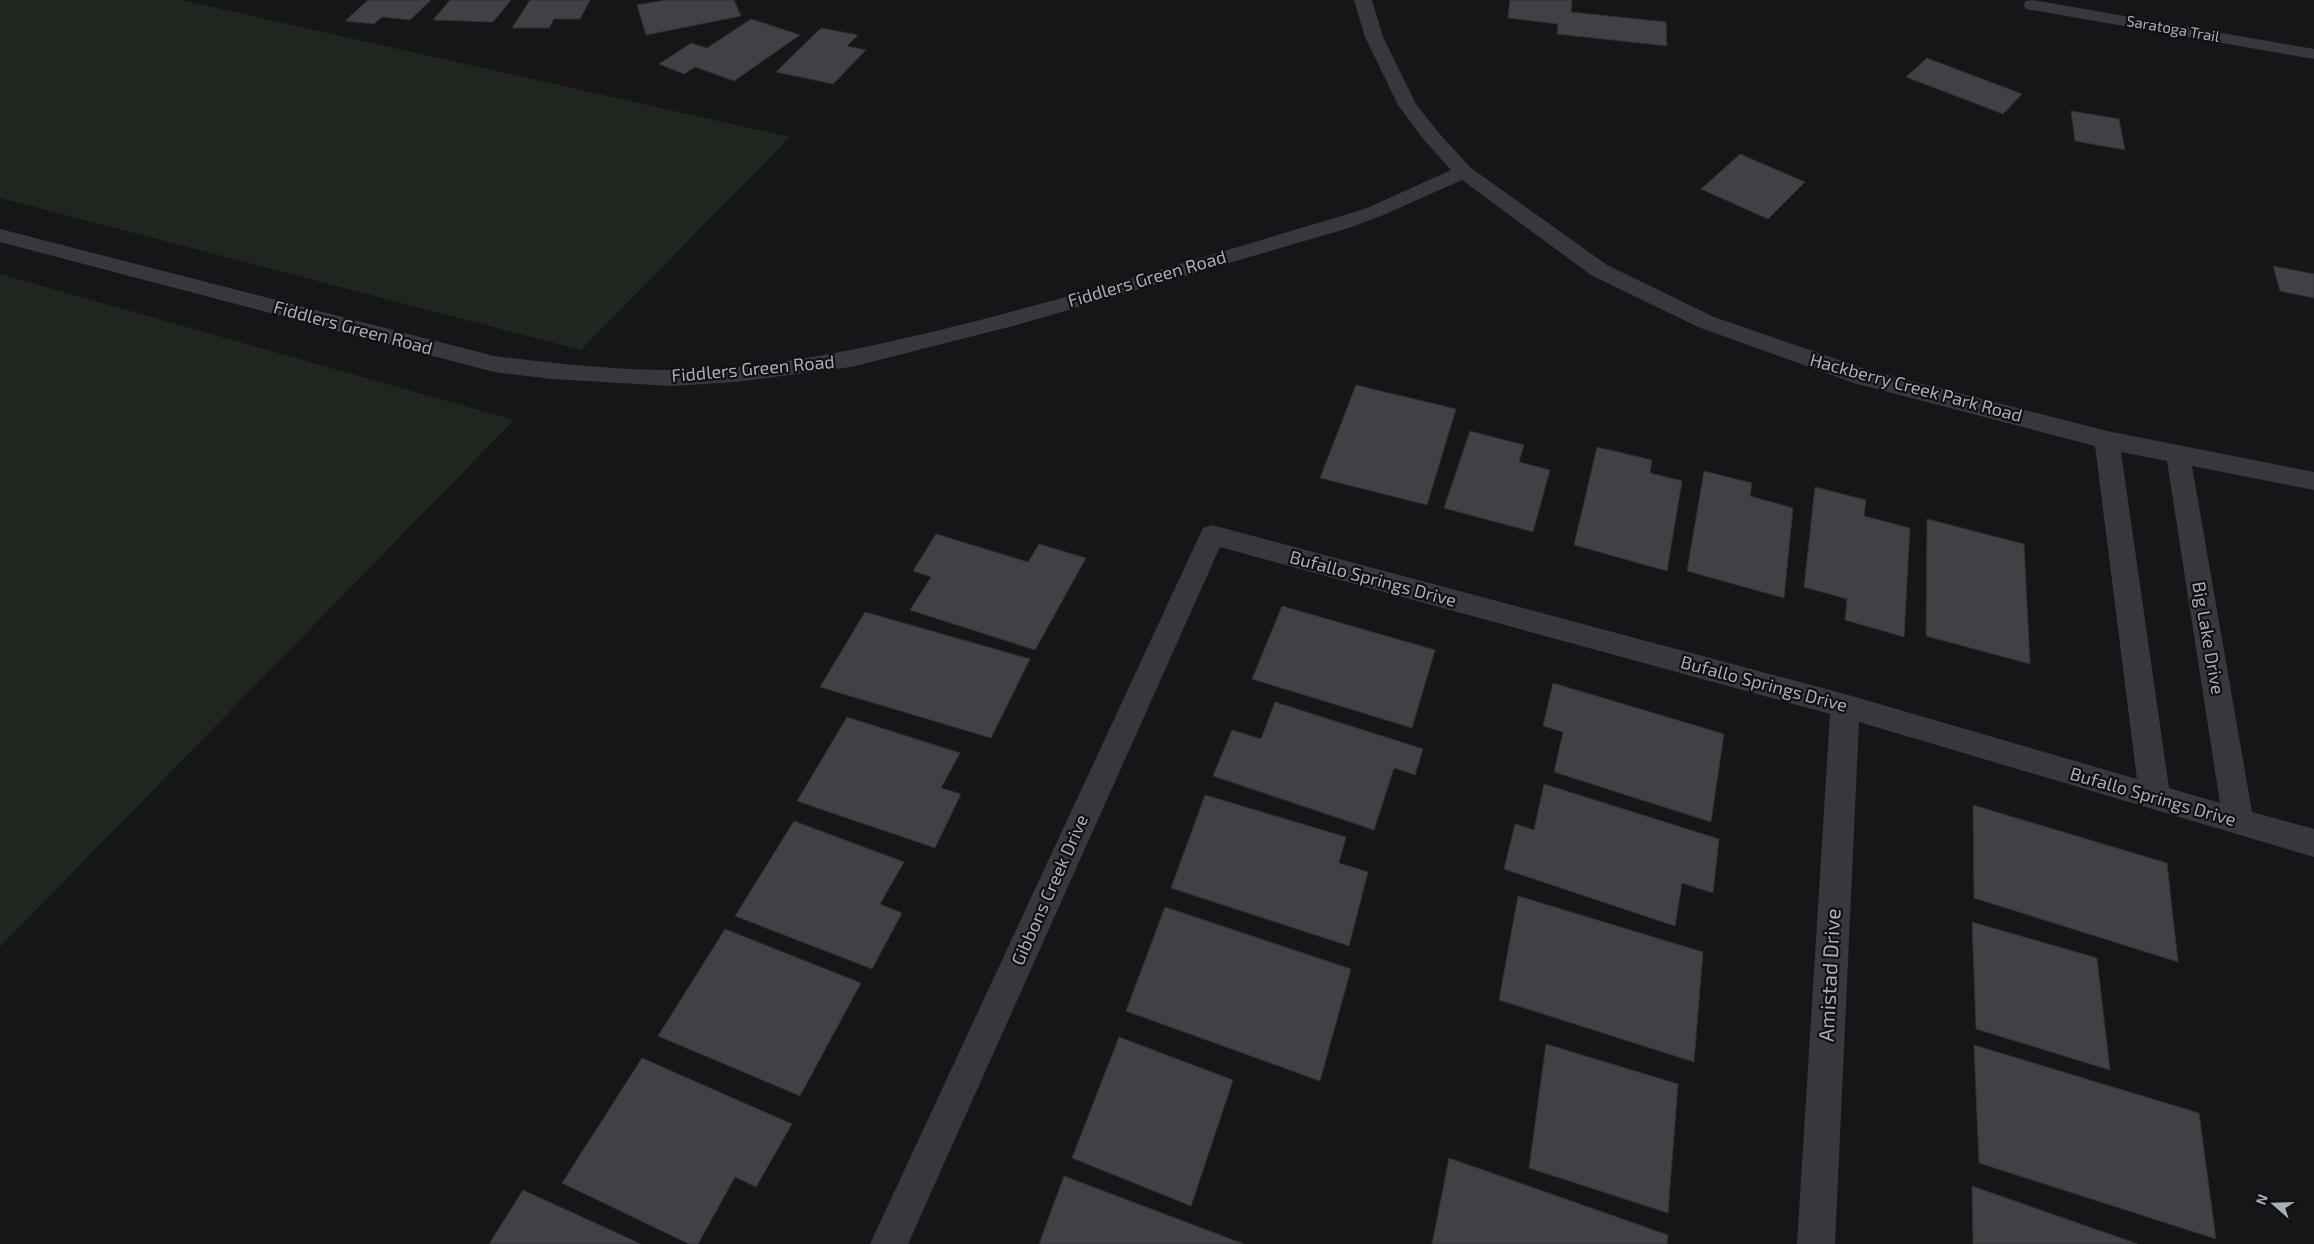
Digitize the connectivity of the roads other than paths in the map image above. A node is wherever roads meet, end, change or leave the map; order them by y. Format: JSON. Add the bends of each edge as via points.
{"nodes":[{"id":1,"x":1362,"y":0,"type":"edge"},
{"id":2,"x":2032,"y":5,"type":"dead end"},
{"id":3,"x":2314,"y":54,"type":"edge"},
{"id":4,"x":1464,"y":172,"type":"junction"},
{"id":5,"x":0,"y":235,"type":"edge"},
{"id":6,"x":2107,"y":440,"type":"junction"},
{"id":7,"x":2178,"y":454,"type":"junction"},
{"id":8,"x":2314,"y":481,"type":"edge"},
{"id":9,"x":1212,"y":535,"type":"joint"},
{"id":10,"x":1845,"y":706,"type":"junction"},
{"id":11,"x":2155,"y":798,"type":"junction"},
{"id":12,"x":2238,"y":822,"type":"junction"},
{"id":13,"x":2314,"y":843,"type":"edge"},
{"id":14,"x":889,"y":1244,"type":"edge"},
{"id":15,"x":1816,"y":1244,"type":"edge"}],
"edges":[{"from":1,"to":4,"type":"street","name":"Hackberry Creek Park Road","via":[[1374,37],[1407,105]]},
{"from":2,"to":3,"type":"street","name":"Saratoga Trail"},
{"from":4,"to":5,"type":"street","name":"Fiddlers Green Road","via":[[1342,223],[1005,321],[851,359],[736,374],[671,378],[494,364]]},
{"from":4,"to":6,"type":"street","name":"Hackberry Creek Park Road","via":[[1599,270],[1706,322],[1862,377]]},
{"from":6,"to":7,"type":"street","name":"Hackberry Creek Park Road"},
{"from":6,"to":11,"type":"street"},
{"from":7,"to":8,"type":"street","name":"Hackberry Creek Park Road"},
{"from":7,"to":12,"type":"street","name":"Big Lake Drive"},
{"from":9,"to":10,"type":"street","name":"Bufallo Springs Drive"},
{"from":9,"to":14,"type":"street","name":"Gibbons Creek Drive"},
{"from":10,"to":11,"type":"street","name":"Bufallo Springs Drive"},
{"from":10,"to":15,"type":"street","name":"Amistad Drive"},
{"from":11,"to":12,"type":"street","name":"Bufallo Springs Drive"},
{"from":12,"to":13,"type":"street","name":"Bufallo Springs Drive"}]}
